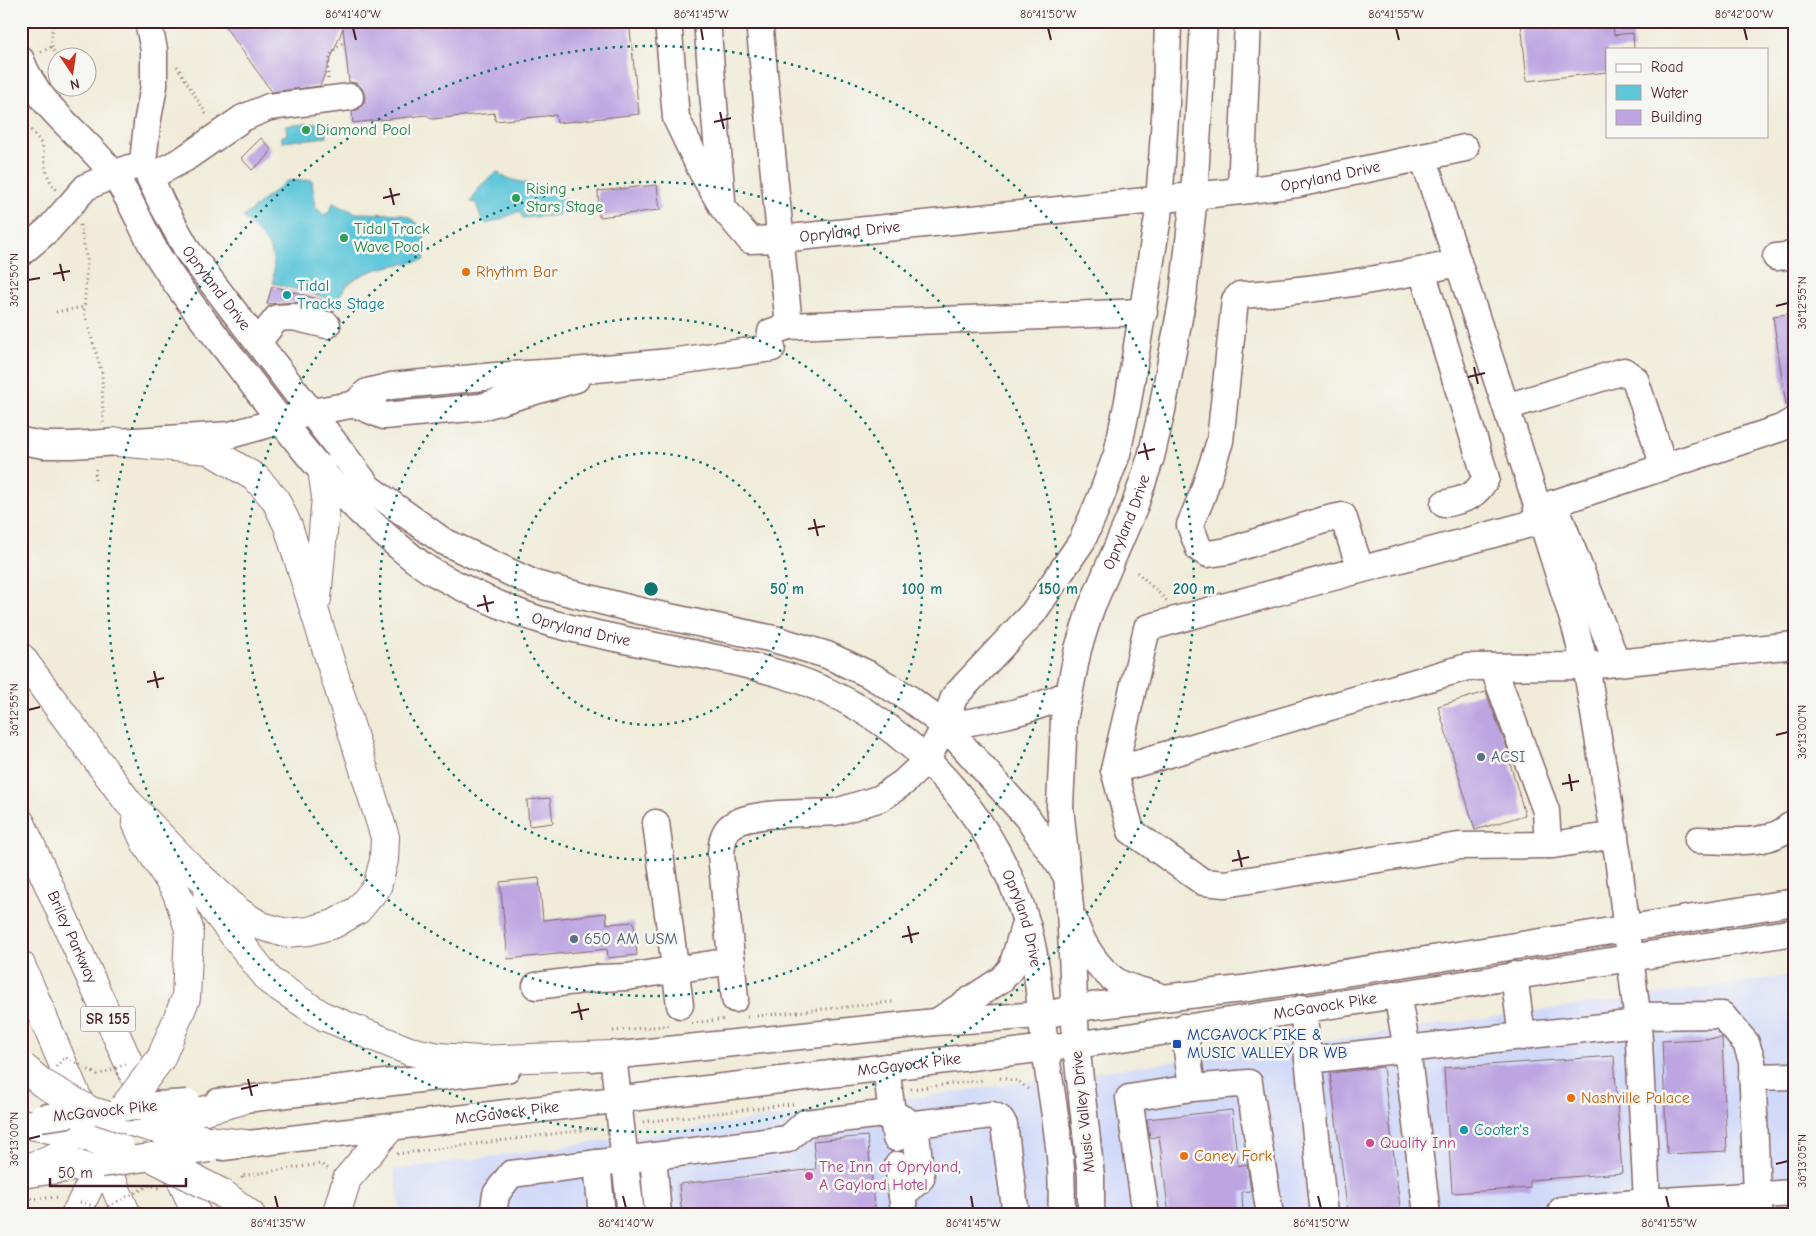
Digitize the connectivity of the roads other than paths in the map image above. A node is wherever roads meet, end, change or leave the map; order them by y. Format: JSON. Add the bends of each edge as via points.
{"nodes":[{"id":1,"x":148,"y":21,"type":"edge"},
{"id":2,"x":668,"y":21,"type":"edge"},
{"id":3,"x":708,"y":21,"type":"edge"},
{"id":4,"x":760,"y":21,"type":"edge"},
{"id":5,"x":1168,"y":21,"type":"edge"},
{"id":6,"x":1204,"y":21,"type":"edge"},
{"id":7,"x":1248,"y":21,"type":"edge"},
{"id":8,"x":31,"y":56,"type":"edge"},
{"id":9,"x":340,"y":98,"type":"road end"},
{"id":10,"x":1465,"y":148,"type":"dead end"},
{"id":11,"x":1423,"y":157,"type":"junction"},
{"id":12,"x":145,"y":164,"type":"junction"},
{"id":13,"x":113,"y":173,"type":"junction"},
{"id":14,"x":1242,"y":192,"type":"junction"},
{"id":15,"x":1194,"y":196,"type":"junction"},
{"id":16,"x":1160,"y":200,"type":"junction"},
{"id":17,"x":723,"y":208,"type":"junction"},
{"id":18,"x":780,"y":239,"type":"junction"},
{"id":19,"x":21,"y":253,"type":"edge"},
{"id":20,"x":1458,"y":263,"type":"junction"},
{"id":21,"x":1422,"y":271,"type":"junction"},
{"id":22,"x":1142,"y":321,"type":"junction"},
{"id":23,"x":327,"y":325,"type":"dead end"},
{"id":24,"x":1176,"y":336,"type":"junction"},
{"id":25,"x":777,"y":338,"type":"junction"},
{"id":26,"x":258,"y":342,"type":"junction"},
{"id":27,"x":575,"y":375,"type":"junction"},
{"id":28,"x":360,"y":406,"type":"junction"},
{"id":29,"x":1506,"y":407,"type":"junction"},
{"id":30,"x":312,"y":412,"type":"junction"},
{"id":31,"x":1795,"y":420,"type":"edge"},
{"id":32,"x":281,"y":421,"type":"junction"},
{"id":33,"x":21,"y":441,"type":"edge"},
{"id":34,"x":108,"y":443,"type":"junction"},
{"id":35,"x":1664,"y":467,"type":"junction"},
{"id":36,"x":322,"y":469,"type":"junction"},
{"id":37,"x":1444,"y":504,"type":"dead end"},
{"id":38,"x":1544,"y":511,"type":"junction"},
{"id":39,"x":1360,"y":568,"type":"junction"},
{"id":40,"x":316,"y":616,"type":"junction"},
{"id":41,"x":1795,"y":645,"type":"edge"},
{"id":42,"x":21,"y":656,"type":"edge"},
{"id":43,"x":1617,"y":663,"type":"junction"},
{"id":44,"x":1586,"y":666,"type":"junction"},
{"id":45,"x":1493,"y":667,"type":"junction"},
{"id":46,"x":1068,"y":694,"type":"junction"},
{"id":47,"x":945,"y":726,"type":"junction"},
{"id":48,"x":926,"y":760,"type":"junction"},
{"id":49,"x":1114,"y":770,"type":"junction"},
{"id":50,"x":128,"y":802,"type":"junction"},
{"id":51,"x":21,"y":823,"type":"edge"},
{"id":52,"x":656,"y":823,"type":"dead end"},
{"id":53,"x":1790,"y":826,"type":"dead end"},
{"id":54,"x":1615,"y":835,"type":"junction"},
{"id":55,"x":1698,"y":840,"type":"dead end"},
{"id":56,"x":1548,"y":845,"type":"junction"},
{"id":57,"x":194,"y":871,"type":"junction"},
{"id":58,"x":1066,"y":875,"type":"junction"},
{"id":59,"x":1795,"y":902,"type":"edge"},
{"id":60,"x":1070,"y":907,"type":"junction"},
{"id":61,"x":1026,"y":921,"type":"junction"},
{"id":62,"x":1626,"y":928,"type":"junction"},
{"id":63,"x":1795,"y":932,"type":"edge"},
{"id":64,"x":1630,"y":957,"type":"junction"},
{"id":65,"x":732,"y":961,"type":"junction"},
{"id":66,"x":21,"y":965,"type":"edge"},
{"id":67,"x":676,"y":969,"type":"junction"},
{"id":68,"x":1514,"y":975,"type":"junction"},
{"id":69,"x":536,"y":986,"type":"dead end"},
{"id":70,"x":1397,"y":994,"type":"junction"},
{"id":71,"x":1164,"y":998,"type":"junction"},
{"id":72,"x":735,"y":999,"type":"dead end"},
{"id":73,"x":680,"y":1004,"type":"dead end"},
{"id":74,"x":1303,"y":1008,"type":"junction"},
{"id":75,"x":1073,"y":1010,"type":"junction"},
{"id":76,"x":1042,"y":1015,"type":"junction"},
{"id":77,"x":1638,"y":1020,"type":"junction"},
{"id":78,"x":935,"y":1022,"type":"junction"},
{"id":79,"x":1184,"y":1027,"type":"junction"},
{"id":80,"x":1522,"y":1037,"type":"junction"},
{"id":81,"x":1076,"y":1044,"type":"junction"},
{"id":82,"x":1046,"y":1048,"type":"junction"},
{"id":83,"x":1406,"y":1048,"type":"junction"},
{"id":84,"x":613,"y":1055,"type":"junction"},
{"id":85,"x":1308,"y":1060,"type":"junction"},
{"id":86,"x":886,"y":1067,"type":"junction"},
{"id":87,"x":29,"y":1071,"type":"edge"},
{"id":88,"x":1795,"y":1076,"type":"edge"},
{"id":89,"x":1752,"y":1077,"type":"junction"},
{"id":90,"x":1192,"y":1088,"type":"junction"},
{"id":91,"x":240,"y":1100,"type":"joint"},
{"id":92,"x":619,"y":1100,"type":"junction"},
{"id":93,"x":191,"y":1108,"type":"junction"},
{"id":94,"x":103,"y":1118,"type":"junction"},
{"id":95,"x":32,"y":1122,"type":"edge"},
{"id":96,"x":901,"y":1125,"type":"junction"},
{"id":97,"x":153,"y":1128,"type":"junction"},
{"id":98,"x":390,"y":1128,"type":"junction"},
{"id":99,"x":208,"y":1144,"type":"junction"},
{"id":100,"x":245,"y":1144,"type":"joint"},
{"id":101,"x":111,"y":1156,"type":"junction"},
{"id":102,"x":652,"y":1156,"type":"junction"},
{"id":103,"x":151,"y":1157,"type":"junction"},
{"id":104,"x":625,"y":1159,"type":"junction"},
{"id":105,"x":60,"y":1162,"type":"junction"},
{"id":106,"x":597,"y":1163,"type":"junction"},
{"id":107,"x":898,"y":1165,"type":"dead end"},
{"id":108,"x":21,"y":1171,"type":"edge"},
{"id":109,"x":21,"y":1175,"type":"edge"},
{"id":110,"x":1795,"y":1193,"type":"edge"},
{"id":111,"x":72,"y":1203,"type":"edge"},
{"id":112,"x":1759,"y":1205,"type":"edge"},
{"id":113,"x":903,"y":1206,"type":"edge"},
{"id":114,"x":1657,"y":1206,"type":"edge"},
{"id":115,"x":1714,"y":1207,"type":"edge"},
{"id":116,"x":1611,"y":1210,"type":"edge"},
{"id":117,"x":127,"y":1215,"type":"edge"},
{"id":118,"x":197,"y":1215,"type":"edge"},
{"id":119,"x":251,"y":1215,"type":"edge"},
{"id":120,"x":336,"y":1215,"type":"edge"},
{"id":121,"x":493,"y":1215,"type":"edge"},
{"id":122,"x":602,"y":1215,"type":"edge"},
{"id":123,"x":631,"y":1215,"type":"edge"},
{"id":124,"x":658,"y":1215,"type":"edge"},
{"id":125,"x":1016,"y":1215,"type":"edge"},
{"id":126,"x":1061,"y":1215,"type":"edge"},
{"id":127,"x":1092,"y":1215,"type":"edge"},
{"id":128,"x":1146,"y":1215,"type":"edge"},
{"id":129,"x":1270,"y":1215,"type":"edge"},
{"id":130,"x":1324,"y":1215,"type":"edge"},
{"id":131,"x":1427,"y":1215,"type":"edge"},
{"id":132,"x":1563,"y":1215,"type":"edge"}],
"edges":[{"from":1,"to":12,"type":"street","via":[[154,50],[154,86]]},
{"from":2,"to":17,"type":"street","via":[[676,118]]},
{"from":3,"to":17,"type":"street"},
{"from":4,"to":18,"type":"street"},
{"from":5,"to":16,"type":"street","name":"Opryland Drive"},
{"from":6,"to":15,"type":"street","name":"Opryland Drive"},
{"from":7,"to":14,"type":"street"},
{"from":8,"to":13,"type":"street","name":"Opryland Drive","via":[[26,74],[48,107]]},
{"from":9,"to":12,"type":"street","via":[[269,107],[243,118],[184,159]]},
{"from":10,"to":11,"type":"street","name":"Opryland Drive"},
{"from":11,"to":14,"type":"street","name":"Opryland Drive","via":[[1297,184]]},
{"from":11,"to":20,"type":"street"},
{"from":12,"to":13,"type":"street"},
{"from":12,"to":26,"type":"street","name":"Opryland Drive","via":[[162,206],[188,251]]},
{"from":13,"to":19,"type":"street","via":[[86,187]]},
{"from":13,"to":32,"type":"street","name":"Opryland Drive","via":[[160,261]]},
{"from":14,"to":15,"type":"street","name":"Opryland Drive"},
{"from":15,"to":16,"type":"street","name":"Opryland Drive"},
{"from":15,"to":24,"type":"street","name":"Opryland Drive"},
{"from":16,"to":18,"type":"street","name":"Opryland Drive"},
{"from":16,"to":22,"type":"street","name":"Opryland Drive"},
{"from":17,"to":18,"type":"street","name":"Opryland Drive","via":[[750,240]]},
{"from":18,"to":25,"type":"street"},
{"from":20,"to":21,"type":"street"},
{"from":20,"to":29,"type":"street"},
{"from":21,"to":37,"type":"street","via":[[1486,478],[1480,490],[1468,498]]},
{"from":21,"to":39,"type":"street","via":[[1333,288],[1240,295],[1235,300],[1220,441],[1190,525],[1199,549],[1208,554],[1228,550],[1343,516]]},
{"from":22,"to":24,"type":"street"},
{"from":22,"to":25,"type":"street"},
{"from":22,"to":47,"type":"street","name":"Opryland Drive","via":[[1117,454],[1082,541],[1033,613],[954,698]]},
{"from":23,"to":26,"type":"street","via":[[293,317],[277,318]]},
{"from":24,"to":46,"type":"street","name":"Opryland Drive","via":[[1151,457],[1134,508],[1091,608]]},
{"from":25,"to":27,"type":"street","via":[[670,362]]},
{"from":26,"to":30,"type":"street","name":"Opryland Drive"},
{"from":27,"to":28,"type":"street"},
{"from":27,"to":28,"type":"street","via":[[495,376],[391,386],[367,392]]},
{"from":28,"to":30,"type":"street"},
{"from":29,"to":35,"type":"street","via":[[1624,371],[1636,379]]},
{"from":29,"to":38,"type":"street"},
{"from":30,"to":32,"type":"street"},
{"from":30,"to":47,"type":"street","name":"Opryland Drive","via":[[369,488],[443,541],[535,584],[636,610],[774,639],[827,655],[910,698]]},
{"from":31,"to":35,"type":"street","via":[[1782,428]]},
{"from":32,"to":34,"type":"street","via":[[230,435]]},
{"from":32,"to":36,"type":"street","name":"Opryland Drive"},
{"from":33,"to":34,"type":"street","via":[[44,445]]},
{"from":34,"to":40,"type":"highway","via":[[209,450],[256,478],[274,499],[288,526]]},
{"from":35,"to":38,"type":"street"},
{"from":36,"to":40,"type":"highway","via":[[326,497]]},
{"from":36,"to":48,"type":"street","name":"Opryland Drive","via":[[370,524],[426,568],[482,596],[543,620],[789,677],[866,714]]},
{"from":38,"to":39,"type":"street","via":[[1406,558]]},
{"from":38,"to":43,"type":"street"},
{"from":38,"to":44,"type":"street"},
{"from":39,"to":49,"type":"street","via":[[1148,628]]},
{"from":40,"to":57,"type":"highway","via":[[385,837],[384,860],[377,887],[358,910],[334,924],[286,933],[262,926],[239,912]]},
{"from":41,"to":43,"type":"street"},
{"from":42,"to":50,"type":"highway"},
{"from":43,"to":44,"type":"street"},
{"from":44,"to":45,"type":"street"},
{"from":44,"to":54,"type":"street"},
{"from":45,"to":49,"type":"street","via":[[1466,667]]},
{"from":45,"to":56,"type":"street","via":[[1546,811]]},
{"from":46,"to":47,"type":"street","via":[[1046,704]]},
{"from":46,"to":58,"type":"street","name":"Opryland Drive","via":[[1060,806]]},
{"from":47,"to":48,"type":"street","name":"Opryland Drive"},
{"from":47,"to":58,"type":"street","name":"Opryland Drive","via":[[1027,817]]},
{"from":48,"to":61,"type":"street","name":"Opryland Drive","via":[[959,793],[997,850]]},
{"from":48,"to":65,"type":"street","name":"Opryland Drive","via":[[892,791],[870,803],[836,812],[749,818],[734,824],[724,836],[721,854]]},
{"from":49,"to":56,"type":"street","via":[[1131,831],[1203,882],[1225,884],[1459,846]]},
{"from":50,"to":57,"type":"highway"},
{"from":50,"to":94,"type":"highway","bridge":true,"via":[[144,842],[177,893],[189,929],[186,998],[158,1062]]},
{"from":51,"to":118,"type":"highway","name":"Briley Parkway","number":"SR 155"},
{"from":52,"to":67,"type":"street"},
{"from":53,"to":55,"type":"street","via":[[1782,833],[1749,841]]},
{"from":54,"to":56,"type":"street"},
{"from":54,"to":62,"type":"street"},
{"from":57,"to":84,"type":"highway","via":[[214,910],[270,981],[332,1020],[409,1051],[439,1057],[478,1060]]},
{"from":58,"to":60,"type":"street","name":"Opryland Drive"},
{"from":59,"to":62,"type":"street","name":"McGavock Pike"},
{"from":60,"to":71,"type":"street","via":[[1078,932],[1104,971],[1116,981]]},
{"from":60,"to":75,"type":"street","name":"Opryland Drive"},
{"from":61,"to":76,"type":"street","name":"Opryland Drive"},
{"from":61,"to":78,"type":"street","via":[[1012,967],[1002,979]]},
{"from":62,"to":64,"type":"street"},
{"from":62,"to":71,"type":"street","name":"McGavock Pike","via":[[1242,989]]},
{"from":63,"to":64,"type":"street","name":"McGavock Pike"},
{"from":64,"to":68,"type":"street","name":"McGavock Pike"},
{"from":64,"to":77,"type":"street"},
{"from":65,"to":67,"type":"street"},
{"from":65,"to":72,"type":"street","name":"Opryland Drive"},
{"from":66,"to":117,"type":"highway"},
{"from":67,"to":69,"type":"street"},
{"from":67,"to":73,"type":"street"},
{"from":68,"to":70,"type":"street","name":"McGavock Pike"},
{"from":68,"to":80,"type":"street"},
{"from":70,"to":74,"type":"street","name":"McGavock Pike"},
{"from":70,"to":83,"type":"street"},
{"from":71,"to":75,"type":"street","name":"McGavock Pike"},
{"from":74,"to":79,"type":"street","name":"McGavock Pike"},
{"from":74,"to":85,"type":"street"},
{"from":75,"to":76,"type":"street","name":"McGavock Pike"},
{"from":75,"to":81,"type":"street","name":"Music Valley Drive"},
{"from":76,"to":78,"type":"street","name":"McGavock Pike"},
{"from":76,"to":82,"type":"street","name":"Music Valley Drive"},
{"from":77,"to":80,"type":"street"},
{"from":77,"to":89,"type":"street","via":[[1722,1015],[1746,1043],[1752,1061]]},
{"from":77,"to":114,"type":"street"},
{"from":78,"to":84,"type":"street","name":"McGavock Pike"},
{"from":79,"to":81,"type":"street","name":"McGavock Pike"},
{"from":79,"to":90,"type":"street"},
{"from":80,"to":83,"type":"street"},
{"from":81,"to":82,"type":"street","name":"McGavock Pike"},
{"from":81,"to":127,"type":"street","name":"Music Valley Drive","via":[[1091,1176]]},
{"from":82,"to":86,"type":"street","name":"McGavock Pike"},
{"from":82,"to":126,"type":"street","name":"Music Valley Drive","via":[[1059,1135],[1063,1191]]},
{"from":83,"to":85,"type":"street"},
{"from":83,"to":131,"type":"street"},
{"from":84,"to":91,"type":"street","name":"McGavock Pike"},
{"from":84,"to":92,"type":"street"},
{"from":85,"to":130,"type":"street"},
{"from":86,"to":92,"type":"street","name":"McGavock Pike"},
{"from":86,"to":96,"type":"street"},
{"from":87,"to":94,"type":"highway","bridge":true},
{"from":88,"to":89,"type":"street"},
{"from":89,"to":112,"type":"street"},
{"from":90,"to":128,"type":"street","via":[[1129,1098]]},
{"from":90,"to":129,"type":"street","via":[[1249,1083]]},
{"from":91,"to":93,"type":"highway"},
{"from":92,"to":98,"type":"street","name":"McGavock Pike"},
{"from":92,"to":104,"type":"street"},
{"from":93,"to":94,"type":"street","name":"McGavock Pike","bridge":true},
{"from":93,"to":97,"type":"highway","bridge":true},
{"from":94,"to":95,"type":"highway"},
{"from":94,"to":97,"type":"highway"},
{"from":94,"to":101,"type":"highway","bridge":true},
{"from":94,"to":105,"type":"highway"},
{"from":96,"to":102,"type":"street","via":[[805,1123],[788,1138]]},
{"from":96,"to":113,"type":"street","via":[[921,1178]]},
{"from":96,"to":125,"type":"street","via":[[992,1115],[999,1118],[1004,1125]]},
{"from":97,"to":99,"type":"highway","bridge":true},
{"from":97,"to":101,"type":"highway"},
{"from":98,"to":100,"type":"street","name":"McGavock Pike"},
{"from":98,"to":120,"type":"highway","via":[[347,1179]]},
{"from":99,"to":100,"type":"highway"},
{"from":99,"to":103,"type":"street","bridge":true},
{"from":101,"to":103,"type":"highway","bridge":true},
{"from":101,"to":105,"type":"street"},
{"from":101,"to":111,"type":"highway"},
{"from":102,"to":104,"type":"street"},
{"from":102,"to":124,"type":"street"},
{"from":103,"to":119,"type":"highway","bridge":true,"via":[[222,1193]]},
{"from":104,"to":106,"type":"street"},
{"from":104,"to":123,"type":"street"},
{"from":105,"to":108,"type":"highway"},
{"from":105,"to":109,"type":"street"},
{"from":106,"to":121,"type":"street","via":[[511,1174],[496,1194]]},
{"from":106,"to":122,"type":"street"},
{"from":107,"to":113,"type":"street"},
{"from":110,"to":112,"type":"street"},
{"from":112,"to":115,"type":"street"},
{"from":114,"to":115,"type":"street"},
{"from":114,"to":116,"type":"street"},
{"from":116,"to":132,"type":"street","via":[[1562,1210]]}]}
